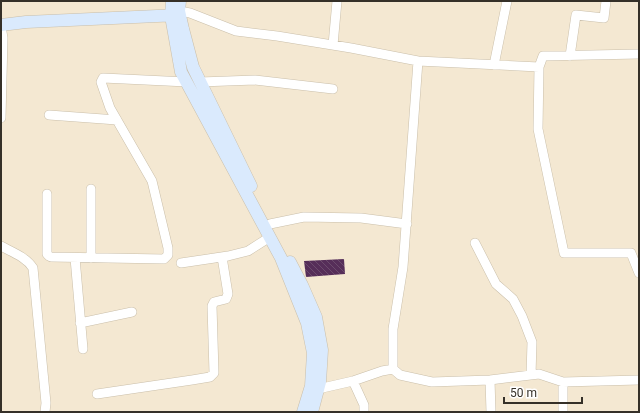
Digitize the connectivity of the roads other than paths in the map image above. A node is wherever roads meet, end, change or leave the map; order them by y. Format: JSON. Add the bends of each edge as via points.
{"nodes":[{"id":1,"x":337,"y":1,"type":"edge"},
{"id":2,"x":507,"y":1,"type":"edge"},
{"id":3,"x":606,"y":1,"type":"edge"},
{"id":4,"x":176,"y":9,"type":"edge"},
{"id":5,"x":1,"y":30,"type":"edge"},
{"id":6,"x":333,"y":45,"type":"junction"},
{"id":7,"x":639,"y":54,"type":"edge"},
{"id":8,"x":570,"y":56,"type":"junction"},
{"id":9,"x":418,"y":62,"type":"junction"},
{"id":10,"x":494,"y":65,"type":"junction"},
{"id":11,"x":539,"y":67,"type":"junction"},
{"id":12,"x":187,"y":82,"type":"junction"},
{"id":13,"x":200,"y":82,"type":"junction"},
{"id":14,"x":333,"y":89,"type":"dead end"},
{"id":15,"x":49,"y":115,"type":"dead end"},
{"id":16,"x":1,"y":118,"type":"edge"},
{"id":17,"x":117,"y":120,"type":"junction"},
{"id":18,"x":91,"y":189,"type":"dead end"},
{"id":19,"x":47,"y":194,"type":"dead end"},
{"id":20,"x":270,"y":224,"type":"junction"},
{"id":21,"x":407,"y":224,"type":"junction"},
{"id":22,"x":270,"y":238,"type":"junction"},
{"id":23,"x":475,"y":243,"type":"dead end"},
{"id":24,"x":1,"y":246,"type":"edge"},
{"id":25,"x":222,"y":257,"type":"junction"},
{"id":26,"x":74,"y":258,"type":"junction"},
{"id":27,"x":92,"y":258,"type":"junction"},
{"id":28,"x":637,"y":260,"type":"edge"},
{"id":29,"x":181,"y":263,"type":"dead end"},
{"id":30,"x":639,"y":272,"type":"edge"},
{"id":31,"x":132,"y":312,"type":"dead end"},
{"id":32,"x":80,"y":323,"type":"junction"},
{"id":33,"x":83,"y":349,"type":"dead end"},
{"id":34,"x":393,"y":369,"type":"junction"},
{"id":35,"x":532,"y":375,"type":"junction"},
{"id":36,"x":490,"y":380,"type":"junction"},
{"id":37,"x":639,"y":380,"type":"edge"},
{"id":38,"x":353,"y":381,"type":"junction"},
{"id":39,"x":563,"y":382,"type":"junction"},
{"id":40,"x":318,"y":390,"type":"junction"},
{"id":41,"x":97,"y":394,"type":"dead end"},
{"id":42,"x":45,"y":412,"type":"edge"},
{"id":43,"x":303,"y":412,"type":"edge"},
{"id":44,"x":312,"y":412,"type":"edge"},
{"id":45,"x":364,"y":412,"type":"edge"},
{"id":46,"x":491,"y":412,"type":"edge"},
{"id":47,"x":563,"y":412,"type":"edge"}],
"edges":[{"from":1,"to":6,"type":"street"},
{"from":2,"to":10,"type":"street"},
{"from":3,"to":8,"type":"street","via":[[604,18],[576,15]]},
{"from":4,"to":5,"type":"street","via":[[26,22]]},
{"from":4,"to":6,"type":"street","via":[[236,31]]},
{"from":4,"to":12,"type":"street","via":[[181,72]]},
{"from":4,"to":13,"type":"street"},
{"from":5,"to":16,"type":"street"},
{"from":6,"to":9,"type":"street"},
{"from":7,"to":8,"type":"street"},
{"from":8,"to":11,"type":"street","via":[[543,56]]},
{"from":9,"to":10,"type":"street"},
{"from":9,"to":21,"type":"street"},
{"from":10,"to":11,"type":"street"},
{"from":11,"to":28,"type":"street","via":[[538,129],[564,252],[631,252]]},
{"from":12,"to":17,"type":"street","via":[[103,78],[101,82]]},
{"from":12,"to":22,"type":"street"},
{"from":13,"to":14,"type":"street","via":[[255,80]]},
{"from":13,"to":20,"type":"street"},
{"from":15,"to":17,"type":"street"},
{"from":17,"to":27,"type":"street","via":[[152,181],[168,255],[164,259]]},
{"from":18,"to":27,"type":"street"},
{"from":19,"to":26,"type":"street","via":[[47,254],[51,257]]},
{"from":20,"to":21,"type":"street","via":[[304,217],[361,218]]},
{"from":20,"to":40,"type":"street","via":[[316,317],[322,350]]},
{"from":21,"to":34,"type":"street","via":[[393,329]]},
{"from":22,"to":25,"type":"street","via":[[248,251]]},
{"from":22,"to":43,"type":"street","via":[[281,258],[307,323],[313,352],[311,386]]},
{"from":23,"to":35,"type":"street","via":[[496,284],[513,299],[522,316],[532,342]]},
{"from":24,"to":42,"type":"street","via":[[29,262],[33,268]]},
{"from":25,"to":29,"type":"street"},
{"from":25,"to":41,"type":"street","via":[[228,294],[226,299],[214,302],[212,306],[214,373],[210,377]]},
{"from":26,"to":27,"type":"street"},
{"from":26,"to":32,"type":"street"},
{"from":28,"to":30,"type":"street"},
{"from":31,"to":32,"type":"street"},
{"from":32,"to":33,"type":"street"},
{"from":34,"to":36,"type":"street","via":[[400,375],[432,382]]},
{"from":34,"to":38,"type":"street","via":[[382,370]]},
{"from":35,"to":36,"type":"street"},
{"from":35,"to":39,"type":"street","via":[[539,374]]},
{"from":36,"to":46,"type":"street"},
{"from":37,"to":39,"type":"street"},
{"from":38,"to":40,"type":"street"},
{"from":38,"to":45,"type":"street","via":[[364,406]]},
{"from":39,"to":47,"type":"street"},
{"from":40,"to":44,"type":"street"}]}
